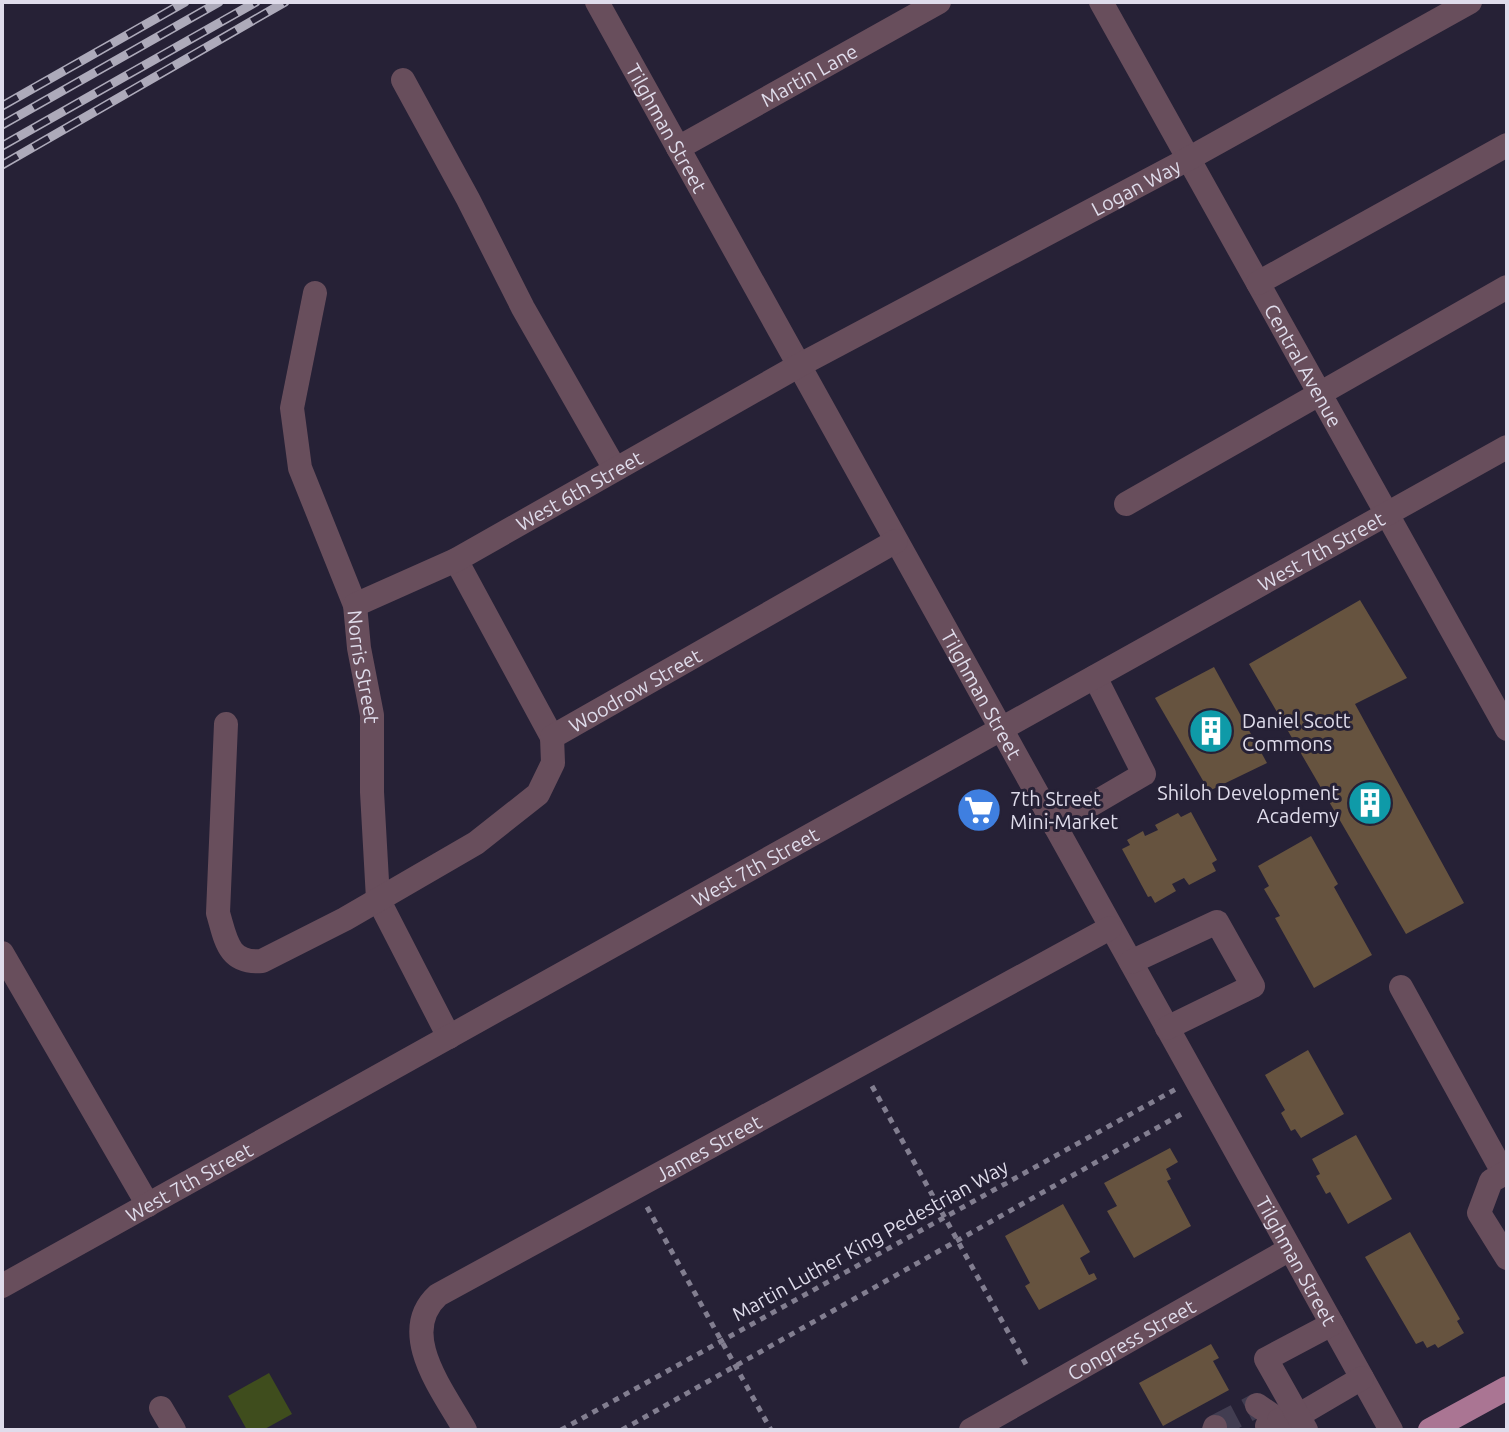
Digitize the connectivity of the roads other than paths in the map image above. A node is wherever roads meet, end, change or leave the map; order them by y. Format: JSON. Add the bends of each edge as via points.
{"nodes":[{"id":1,"x":597,"y":2,"type":"edge"},
{"id":2,"x":939,"y":2,"type":"edge"},
{"id":3,"x":1101,"y":2,"type":"edge"},
{"id":4,"x":1470,"y":2,"type":"edge"},
{"id":5,"x":403,"y":80,"type":"dead end"},
{"id":6,"x":1507,"y":145,"type":"edge"},
{"id":7,"x":678,"y":148,"type":"junction"},
{"id":8,"x":1188,"y":159,"type":"junction"},
{"id":9,"x":1258,"y":283,"type":"junction"},
{"id":10,"x":1507,"y":287,"type":"edge"},
{"id":11,"x":315,"y":293,"type":"dead end"},
{"id":12,"x":798,"y":366,"type":"junction"},
{"id":13,"x":1319,"y":392,"type":"junction"},
{"id":14,"x":1507,"y":447,"type":"edge"},
{"id":15,"x":615,"y":469,"type":"junction"},
{"id":16,"x":1126,"y":504,"type":"dead end"},
{"id":17,"x":1387,"y":514,"type":"junction"},
{"id":18,"x":896,"y":541,"type":"junction"},
{"id":19,"x":456,"y":560,"type":"junction"},
{"id":20,"x":355,"y":605,"type":"junction"},
{"id":21,"x":1095,"y":677,"type":"junction"},
{"id":22,"x":226,"y":724,"type":"dead end"},
{"id":23,"x":1001,"y":729,"type":"junction"},
{"id":24,"x":1507,"y":729,"type":"edge"},
{"id":25,"x":552,"y":737,"type":"junction"},
{"id":26,"x":1055,"y":826,"type":"junction"},
{"id":27,"x":378,"y":899,"type":"junction"},
{"id":28,"x":1110,"y":928,"type":"junction"},
{"id":29,"x":3,"y":959,"type":"edge"},
{"id":30,"x":1131,"y":962,"type":"junction"},
{"id":31,"x":1401,"y":987,"type":"dead end"},
{"id":32,"x":1167,"y":1028,"type":"junction"},
{"id":33,"x":449,"y":1037,"type":"junction"},
{"id":34,"x":1505,"y":1173,"type":"edge"},
{"id":35,"x":148,"y":1205,"type":"junction"},
{"id":36,"x":1290,"y":1249,"type":"junction"},
{"id":37,"x":1507,"y":1258,"type":"edge"},
{"id":38,"x":2,"y":1286,"type":"edge"},
{"id":39,"x":1332,"y":1324,"type":"junction"},
{"id":40,"x":1362,"y":1378,"type":"junction"},
{"id":41,"x":1507,"y":1388,"type":"edge"},
{"id":42,"x":161,"y":1408,"type":"dead end"},
{"id":43,"x":1281,"y":1421,"type":"edge"},
{"id":44,"x":174,"y":1430,"type":"edge"},
{"id":45,"x":465,"y":1430,"type":"edge"},
{"id":46,"x":971,"y":1430,"type":"edge"},
{"id":47,"x":1391,"y":1430,"type":"edge"},
{"id":48,"x":1430,"y":1430,"type":"edge"}],
"edges":[{"from":1,"to":7,"type":"street","name":"Tilghman Street"},
{"from":2,"to":7,"type":"street","name":"Martin Lane"},
{"from":3,"to":8,"type":"street","name":"Central Avenue"},
{"from":4,"to":8,"type":"street","name":"Logan Way"},
{"from":5,"to":15,"type":"street"},
{"from":6,"to":9,"type":"street"},
{"from":7,"to":12,"type":"street","name":"Tilghman Street"},
{"from":8,"to":9,"type":"street","name":"Central Avenue"},
{"from":8,"to":12,"type":"street","name":"Logan Way"},
{"from":9,"to":13,"type":"street","name":"Central Avenue"},
{"from":10,"to":13,"type":"street"},
{"from":11,"to":20,"type":"street","name":"Norris Street","via":[[292,408],[300,468]]},
{"from":12,"to":15,"type":"street","name":"West 6th Street"},
{"from":12,"to":18,"type":"street","name":"Tilghman Street"},
{"from":13,"to":16,"type":"street"},
{"from":13,"to":17,"type":"street","name":"Central Avenue"},
{"from":14,"to":17,"type":"street","name":"West 7th Street"},
{"from":15,"to":19,"type":"street","name":"West 6th Street"},
{"from":17,"to":21,"type":"street","name":"West 7th Street"},
{"from":17,"to":24,"type":"street","name":"Central Avenue"},
{"from":18,"to":23,"type":"street","name":"Tilghman Street"},
{"from":18,"to":25,"type":"street","name":"Woodrow Street"},
{"from":19,"to":20,"type":"street","name":"West 6th Street"},
{"from":19,"to":25,"type":"street"},
{"from":20,"to":27,"type":"street","name":"Norris Street","via":[[372,715]]},
{"from":21,"to":23,"type":"street","name":"West 7th Street"},
{"from":21,"to":26,"type":"street","via":[[1144,774]]},
{"from":22,"to":27,"type":"street","name":"Woodrow Street","via":[[218,913],[236,957],[262,961]]},
{"from":23,"to":26,"type":"street","name":"Tilghman Street"},
{"from":23,"to":33,"type":"street","name":"West 7th Street"},
{"from":25,"to":27,"type":"street","name":"Woodrow Street","via":[[553,763],[538,794],[476,843]]},
{"from":26,"to":28,"type":"street","name":"Tilghman Street"},
{"from":27,"to":33,"type":"street","name":"Norris Street"},
{"from":28,"to":30,"type":"street","name":"Tilghman Street"},
{"from":28,"to":45,"type":"street","name":"James Street","via":[[438,1295],[423,1315],[420,1341]]},
{"from":29,"to":35,"type":"street"},
{"from":30,"to":32,"type":"street","name":"Tilghman Street"},
{"from":30,"to":32,"type":"street","via":[[1217,922],[1253,986]]},
{"from":31,"to":34,"type":"street"},
{"from":32,"to":36,"type":"street","name":"Tilghman Street"},
{"from":33,"to":35,"type":"street","name":"West 7th Street"},
{"from":34,"to":37,"type":"street","via":[[1491,1181],[1479,1213]]},
{"from":35,"to":38,"type":"street","name":"West 7th Street"},
{"from":36,"to":39,"type":"street","name":"Tilghman Street"},
{"from":36,"to":46,"type":"street","name":"Congress Street"},
{"from":39,"to":40,"type":"street","name":"Tilghman Street"},
{"from":39,"to":43,"type":"street","via":[[1266,1359]]},
{"from":40,"to":43,"type":"street"},
{"from":40,"to":47,"type":"street","name":"Tilghman Street"},
{"from":41,"to":48,"type":"main road"},
{"from":42,"to":44,"type":"street"}]}
